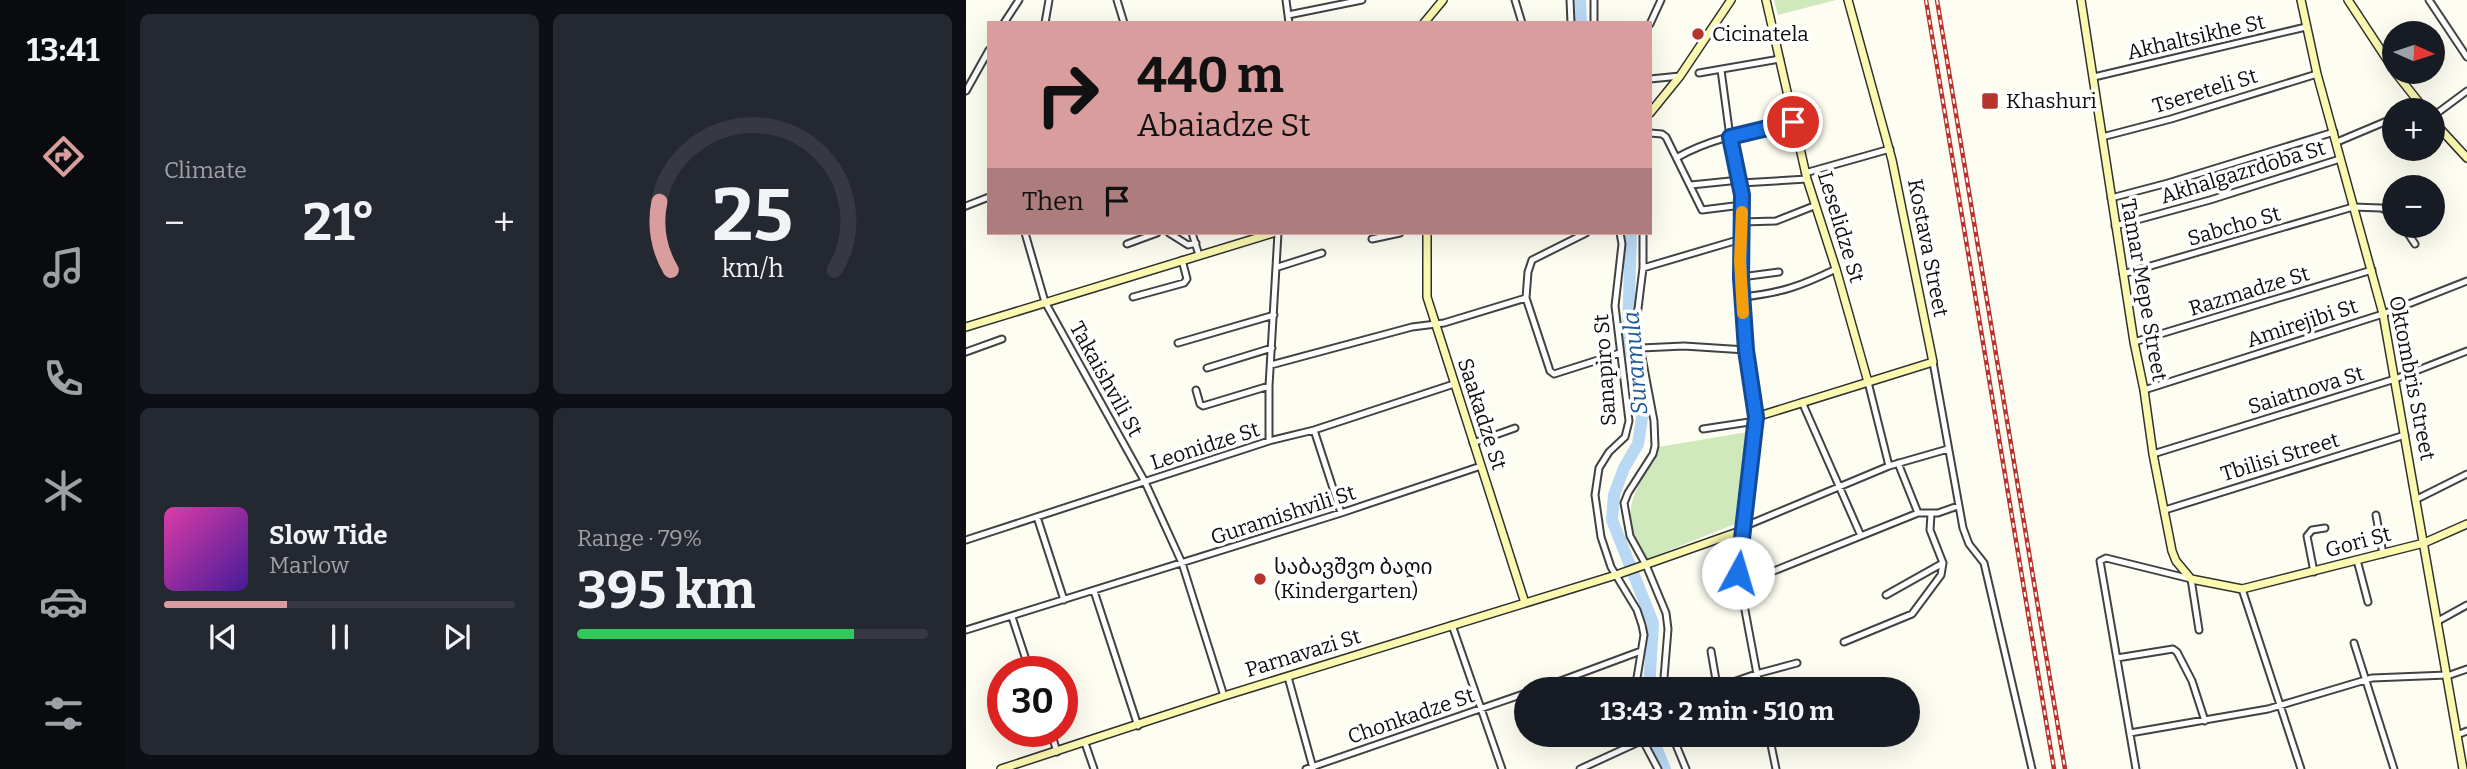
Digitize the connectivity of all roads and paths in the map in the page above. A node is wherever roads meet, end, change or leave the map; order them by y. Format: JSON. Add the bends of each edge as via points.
{"nodes":[{"id":1,"x":1019,"y":0,"type":"edge"},
{"id":2,"x":1049,"y":0,"type":"edge"},
{"id":3,"x":1117,"y":0,"type":"edge"},
{"id":4,"x":1286,"y":0,"type":"edge"},
{"id":5,"x":1362,"y":0,"type":"edge"},
{"id":6,"x":1443,"y":0,"type":"edge"},
{"id":7,"x":1515,"y":0,"type":"edge"},
{"id":8,"x":1570,"y":0,"type":"edge"},
{"id":9,"x":1594,"y":0,"type":"edge"},
{"id":10,"x":1661,"y":0,"type":"edge"},
{"id":11,"x":1731,"y":0,"type":"edge"},
{"id":12,"x":1766,"y":0,"type":"edge"},
{"id":13,"x":1848,"y":0,"type":"edge"},
{"id":14,"x":2081,"y":0,"type":"edge"},
{"id":15,"x":2301,"y":0,"type":"edge"},
{"id":16,"x":2348,"y":0,"type":"edge"},
{"id":17,"x":2429,"y":0,"type":"edge"},
{"id":18,"x":1289,"y":15,"type":"junction"},
{"id":19,"x":1005,"y":21,"type":"edge"},
{"id":20,"x":1045,"y":21,"type":"edge"},
{"id":21,"x":1123,"y":21,"type":"edge"},
{"id":22,"x":1289,"y":21,"type":"edge"},
{"id":23,"x":1426,"y":21,"type":"edge"},
{"id":24,"x":1521,"y":21,"type":"edge"},
{"id":25,"x":1571,"y":21,"type":"edge"},
{"id":26,"x":1594,"y":21,"type":"edge"},
{"id":27,"x":1651,"y":21,"type":"edge"},
{"id":28,"x":2306,"y":27,"type":"junction"},
{"id":29,"x":2382,"y":51,"type":"edge"},
{"id":30,"x":987,"y":53,"type":"edge"},
{"id":31,"x":2467,"y":57,"type":"edge"},
{"id":32,"x":1780,"y":59,"type":"junction"},
{"id":33,"x":1721,"y":70,"type":"junction"},
{"id":34,"x":1699,"y":73,"type":"dead end"},
{"id":35,"x":2317,"y":74,"type":"junction"},
{"id":36,"x":1680,"y":76,"type":"junction"},
{"id":37,"x":2094,"y":77,"type":"junction"},
{"id":38,"x":1652,"y":79,"type":"edge"},
{"id":39,"x":966,"y":90,"type":"edge"},
{"id":40,"x":2467,"y":91,"type":"edge"},
{"id":41,"x":2445,"y":108,"type":"edge"},
{"id":42,"x":1652,"y":111,"type":"edge"},
{"id":43,"x":1793,"y":122,"type":"junction"},
{"id":44,"x":2382,"y":123,"type":"edge"},
{"id":45,"x":2334,"y":132,"type":"junction"},
{"id":46,"x":2445,"y":133,"type":"edge"},
{"id":47,"x":1652,"y":134,"type":"edge"},
{"id":48,"x":1730,"y":137,"type":"junction"},
{"id":49,"x":2102,"y":137,"type":"junction"},
{"id":50,"x":2337,"y":142,"type":"junction"},
{"id":51,"x":1890,"y":149,"type":"junction"},
{"id":52,"x":1678,"y":157,"type":"junction"},
{"id":53,"x":2467,"y":158,"type":"edge"},
{"id":54,"x":2340,"y":159,"type":"junction"},
{"id":55,"x":1806,"y":176,"type":"junction"},
{"id":56,"x":1740,"y":182,"type":"junction"},
{"id":57,"x":1691,"y":185,"type":"junction"},
{"id":58,"x":987,"y":198,"type":"edge"},
{"id":59,"x":2111,"y":198,"type":"junction"},
{"id":60,"x":1742,"y":205,"type":"junction"},
{"id":61,"x":966,"y":206,"type":"edge"},
{"id":62,"x":1814,"y":206,"type":"junction"},
{"id":63,"x":2353,"y":206,"type":"junction"},
{"id":64,"x":2382,"y":208,"type":"edge"},
{"id":65,"x":1742,"y":222,"type":"junction"},
{"id":66,"x":2115,"y":226,"type":"junction"},
{"id":67,"x":1026,"y":235,"type":"edge"},
{"id":68,"x":1152,"y":235,"type":"edge"},
{"id":69,"x":1172,"y":235,"type":"edge"},
{"id":70,"x":1193,"y":235,"type":"edge"},
{"id":71,"x":1266,"y":235,"type":"edge"},
{"id":72,"x":1278,"y":235,"type":"edge"},
{"id":73,"x":1391,"y":235,"type":"edge"},
{"id":74,"x":1427,"y":235,"type":"edge"},
{"id":75,"x":1582,"y":235,"type":"edge"},
{"id":76,"x":1620,"y":235,"type":"edge"},
{"id":77,"x":1643,"y":235,"type":"edge"},
{"id":78,"x":2411,"y":238,"type":"edge"},
{"id":79,"x":1372,"y":239,"type":"dead end"},
{"id":80,"x":1741,"y":239,"type":"junction"},
{"id":81,"x":1196,"y":243,"type":"junction"},
{"id":82,"x":1127,"y":244,"type":"dead end"},
{"id":83,"x":2415,"y":244,"type":"dead end"},
{"id":84,"x":1322,"y":253,"type":"dead end"},
{"id":85,"x":1199,"y":255,"type":"junction"},
{"id":86,"x":1182,"y":260,"type":"junction"},
{"id":87,"x":1278,"y":267,"type":"junction"},
{"id":88,"x":1643,"y":268,"type":"junction"},
{"id":89,"x":1836,"y":269,"type":"junction"},
{"id":90,"x":2372,"y":270,"type":"junction"},
{"id":91,"x":1779,"y":272,"type":"dead end"},
{"id":92,"x":2123,"y":274,"type":"junction"},
{"id":93,"x":1741,"y":278,"type":"junction"},
{"id":94,"x":2467,"y":281,"type":"edge"},
{"id":95,"x":1133,"y":297,"type":"dead end"},
{"id":96,"x":1742,"y":297,"type":"junction"},
{"id":97,"x":1526,"y":298,"type":"junction"},
{"id":98,"x":1045,"y":302,"type":"junction"},
{"id":99,"x":2382,"y":314,"type":"junction"},
{"id":100,"x":1274,"y":316,"type":"junction"},
{"id":101,"x":1435,"y":323,"type":"junction"},
{"id":102,"x":966,"y":327,"type":"edge"},
{"id":103,"x":1002,"y":339,"type":"dead end"},
{"id":104,"x":2134,"y":342,"type":"junction"},
{"id":105,"x":1178,"y":343,"type":"dead end"},
{"id":106,"x":1272,"y":348,"type":"junction"},
{"id":107,"x":1641,"y":348,"type":"junction"},
{"id":108,"x":1746,"y":350,"type":"junction"},
{"id":109,"x":2467,"y":351,"type":"edge"},
{"id":110,"x":966,"y":352,"type":"edge"},
{"id":111,"x":1620,"y":353,"type":"junction"},
{"id":112,"x":1933,"y":362,"type":"junction"},
{"id":113,"x":1270,"y":365,"type":"junction"},
{"id":114,"x":1207,"y":368,"type":"dead end"},
{"id":115,"x":2395,"y":379,"type":"junction"},
{"id":116,"x":1868,"y":382,"type":"junction"},
{"id":117,"x":1454,"y":384,"type":"junction"},
{"id":118,"x":1269,"y":386,"type":"junction"},
{"id":119,"x":1196,"y":390,"type":"dead end"},
{"id":120,"x":2144,"y":390,"type":"junction"},
{"id":121,"x":1802,"y":402,"type":"junction"},
{"id":122,"x":1756,"y":419,"type":"junction"},
{"id":123,"x":1515,"y":428,"type":"dead end"},
{"id":124,"x":1703,"y":429,"type":"dead end"},
{"id":125,"x":1314,"y":430,"type":"junction"},
{"id":126,"x":2405,"y":435,"type":"junction"},
{"id":127,"x":1269,"y":441,"type":"junction"},
{"id":128,"x":1473,"y":443,"type":"junction"},
{"id":129,"x":1948,"y":449,"type":"junction"},
{"id":130,"x":2153,"y":454,"type":"junction"},
{"id":131,"x":1898,"y":463,"type":"junction"},
{"id":132,"x":1481,"y":466,"type":"junction"},
{"id":133,"x":1889,"y":466,"type":"junction"},
{"id":134,"x":2467,"y":474,"type":"edge"},
{"id":135,"x":1145,"y":482,"type":"junction"},
{"id":136,"x":1838,"y":486,"type":"junction"},
{"id":137,"x":2417,"y":499,"type":"junction"},
{"id":138,"x":1958,"y":506,"type":"junction"},
{"id":139,"x":2165,"y":510,"type":"junction"},
{"id":140,"x":1341,"y":513,"type":"junction"},
{"id":141,"x":1918,"y":513,"type":"junction"},
{"id":142,"x":1931,"y":514,"type":"junction"},
{"id":143,"x":2376,"y":514,"type":"dead end"},
{"id":144,"x":1037,"y":517,"type":"junction"},
{"id":145,"x":2467,"y":524,"type":"edge"},
{"id":146,"x":1742,"y":527,"type":"junction"},
{"id":147,"x":2325,"y":528,"type":"dead end"},
{"id":148,"x":1861,"y":536,"type":"junction"},
{"id":149,"x":966,"y":541,"type":"edge"},
{"id":150,"x":2424,"y":543,"type":"junction"},
{"id":151,"x":2383,"y":554,"type":"junction"},
{"id":152,"x":2357,"y":560,"type":"junction"},
{"id":153,"x":1182,"y":563,"type":"junction"},
{"id":154,"x":1943,"y":563,"type":"junction"},
{"id":155,"x":1643,"y":566,"type":"junction"},
{"id":156,"x":2314,"y":572,"type":"junction"},
{"id":157,"x":1617,"y":575,"type":"junction"},
{"id":158,"x":2191,"y":579,"type":"junction"},
{"id":159,"x":1740,"y":585,"type":"junction"},
{"id":160,"x":2242,"y":589,"type":"junction"},
{"id":161,"x":1094,"y":591,"type":"junction"},
{"id":162,"x":1886,"y":595,"type":"dead end"},
{"id":163,"x":1064,"y":600,"type":"junction"},
{"id":164,"x":2368,"y":602,"type":"dead end"},
{"id":165,"x":1525,"y":603,"type":"junction"},
{"id":166,"x":2467,"y":605,"type":"edge"},
{"id":167,"x":1012,"y":617,"type":"junction"},
{"id":168,"x":2438,"y":621,"type":"junction"},
{"id":169,"x":1452,"y":625,"type":"junction"},
{"id":170,"x":966,"y":630,"type":"edge"},
{"id":171,"x":2199,"y":630,"type":"dead end"},
{"id":172,"x":1844,"y":642,"type":"dead end"},
{"id":173,"x":2354,"y":643,"type":"dead end"},
{"id":174,"x":1642,"y":651,"type":"junction"},
{"id":175,"x":1711,"y":651,"type":"dead end"},
{"id":176,"x":1025,"y":656,"type":"edge"},
{"id":177,"x":2117,"y":658,"type":"junction"},
{"id":178,"x":1797,"y":663,"type":"dead end"},
{"id":179,"x":2467,"y":669,"type":"edge"},
{"id":180,"x":1756,"y":674,"type":"junction"},
{"id":181,"x":2447,"y":675,"type":"junction"},
{"id":182,"x":1288,"y":677,"type":"junction"},
{"id":183,"x":1571,"y":677,"type":"edge"},
{"id":184,"x":1637,"y":677,"type":"edge"},
{"id":185,"x":1664,"y":677,"type":"edge"},
{"id":186,"x":1757,"y":677,"type":"edge"},
{"id":187,"x":2365,"y":680,"type":"junction"},
{"id":188,"x":1224,"y":696,"type":"junction"},
{"id":189,"x":1514,"y":697,"type":"edge"},
{"id":190,"x":2278,"y":706,"type":"junction"},
{"id":191,"x":1480,"y":710,"type":"junction"},
{"id":192,"x":2205,"y":722,"type":"junction"},
{"id":193,"x":1138,"y":726,"type":"junction"},
{"id":194,"x":2467,"y":731,"type":"edge"},
{"id":195,"x":2130,"y":733,"type":"junction"},
{"id":196,"x":2457,"y":735,"type":"junction"},
{"id":197,"x":1086,"y":743,"type":"junction"},
{"id":198,"x":1056,"y":747,"type":"edge"},
{"id":199,"x":1623,"y":747,"type":"edge"},
{"id":200,"x":1646,"y":747,"type":"edge"},
{"id":201,"x":1677,"y":747,"type":"edge"},
{"id":202,"x":1771,"y":747,"type":"edge"},
{"id":203,"x":1057,"y":752,"type":"junction"},
{"id":204,"x":1311,"y":768,"type":"edge"},
{"id":205,"x":1001,"y":769,"type":"edge"},
{"id":206,"x":1094,"y":769,"type":"edge"},
{"id":207,"x":1502,"y":769,"type":"edge"},
{"id":208,"x":1580,"y":769,"type":"edge"},
{"id":209,"x":1658,"y":769,"type":"edge"},
{"id":210,"x":1686,"y":769,"type":"edge"},
{"id":211,"x":1776,"y":769,"type":"edge"},
{"id":212,"x":2032,"y":769,"type":"edge"},
{"id":213,"x":2136,"y":769,"type":"edge"},
{"id":214,"x":2301,"y":769,"type":"edge"},
{"id":215,"x":2393,"y":769,"type":"edge"},
{"id":216,"x":2463,"y":769,"type":"edge"}],
"edges":[{"from":1,"to":19,"type":"street"},
{"from":2,"to":20,"type":"street"},
{"from":3,"to":21,"type":"street"},
{"from":4,"to":18,"type":"street"},
{"from":5,"to":18,"type":"street"},
{"from":6,"to":23,"type":"street"},
{"from":7,"to":24,"type":"street"},
{"from":8,"to":25,"type":"street"},
{"from":9,"to":26,"type":"street"},
{"from":10,"to":27,"type":"street"},
{"from":11,"to":36,"type":"street"},
{"from":12,"to":32,"type":"street","name":"Leselidze St"},
{"from":13,"to":51,"type":"street","name":"Kostava Street"},
{"from":14,"to":37,"type":"street","name":"Tamar Mepe Street"},
{"from":15,"to":28,"type":"street","name":"Oktombris Street"},
{"from":16,"to":29,"type":"street"},
{"from":17,"to":31,"type":"street"},
{"from":18,"to":22,"type":"street"},
{"from":28,"to":35,"type":"street","name":"Oktombris Street"},
{"from":28,"to":37,"type":"street","name":"Akhaltsikhe St"},
{"from":30,"to":39,"type":"street"},
{"from":32,"to":33,"type":"street"},
{"from":32,"to":43,"type":"street","name":"Leselidze St"},
{"from":33,"to":34,"type":"street"},
{"from":33,"to":48,"type":"street"},
{"from":35,"to":45,"type":"street","name":"Oktombris Street"},
{"from":35,"to":49,"type":"street","name":"Tsereteli St"},
{"from":36,"to":38,"type":"street"},
{"from":36,"to":42,"type":"street"},
{"from":37,"to":49,"type":"street","name":"Tamar Mepe Street"},
{"from":40,"to":41,"type":"street"},
{"from":43,"to":48,"type":"street"},
{"from":43,"to":55,"type":"street","name":"Leselidze St"},
{"from":44,"to":50,"type":"street"},
{"from":45,"to":50,"type":"street","name":"Oktombris Street"},
{"from":45,"to":59,"type":"street"},
{"from":46,"to":53,"type":"street"},
{"from":47,"to":52,"type":"street","via":[[1664,135]]},
{"from":48,"to":52,"type":"street"},
{"from":48,"to":56,"type":"street"},
{"from":49,"to":59,"type":"street","name":"Tamar Mepe Street"},
{"from":50,"to":54,"type":"street","name":"Oktombris Street"},
{"from":51,"to":55,"type":"street"},
{"from":51,"to":112,"type":"street","name":"Kostava Street"},
{"from":52,"to":57,"type":"street"},
{"from":54,"to":63,"type":"street","name":"Oktombris Street"},
{"from":54,"to":66,"type":"street","name":"Akhalgazrdoba St"},
{"from":55,"to":56,"type":"street"},
{"from":55,"to":62,"type":"street","name":"Leselidze St"},
{"from":56,"to":57,"type":"street"},
{"from":56,"to":60,"type":"street"},
{"from":57,"to":60,"type":"street","via":[[1702,210]]},
{"from":58,"to":61,"type":"street"},
{"from":59,"to":66,"type":"street","name":"Tamar Mepe Street"},
{"from":60,"to":65,"type":"street"},
{"from":62,"to":65,"type":"street","via":[[1776,221]]},
{"from":62,"to":89,"type":"street","name":"Leselidze St"},
{"from":63,"to":64,"type":"street"},
{"from":63,"to":90,"type":"street","name":"Oktombris Street"},
{"from":63,"to":92,"type":"street","name":"Sabcho St"},
{"from":65,"to":80,"type":"street"},
{"from":66,"to":92,"type":"street","name":"Tamar Mepe Street"},
{"from":67,"to":98,"type":"street","name":"Takaishvili St"},
{"from":68,"to":82,"type":"street"},
{"from":69,"to":81,"type":"street","via":[[1188,245]]},
{"from":70,"to":81,"type":"street"},
{"from":71,"to":85,"type":"street"},
{"from":72,"to":87,"type":"street"},
{"from":73,"to":79,"type":"street"},
{"from":74,"to":101,"type":"street","name":"Saakadze St","via":[[1427,297]]},
{"from":75,"to":97,"type":"street","via":[[1532,260]]},
{"from":76,"to":111,"type":"street","name":"Sanapiro St","via":[[1615,306]]},
{"from":77,"to":88,"type":"street"},
{"from":78,"to":83,"type":"street"},
{"from":80,"to":88,"type":"street"},
{"from":80,"to":93,"type":"street"},
{"from":81,"to":85,"type":"street"},
{"from":84,"to":87,"type":"street"},
{"from":85,"to":86,"type":"street"},
{"from":86,"to":95,"type":"street","via":[[1184,284]]},
{"from":86,"to":98,"type":"street"},
{"from":87,"to":100,"type":"street"},
{"from":88,"to":107,"type":"street","via":[[1636,325]]},
{"from":89,"to":96,"type":"street","via":[[1797,288]]},
{"from":89,"to":116,"type":"street","name":"Leselidze St"},
{"from":90,"to":99,"type":"street","name":"Oktombris Street"},
{"from":90,"to":104,"type":"street","name":"Razmadze St"},
{"from":91,"to":93,"type":"street"},
{"from":92,"to":104,"type":"street","name":"Tamar Mepe Street"},
{"from":93,"to":96,"type":"street"},
{"from":94,"to":99,"type":"street","name":"Amirejibi St"},
{"from":96,"to":108,"type":"street"},
{"from":97,"to":101,"type":"street"},
{"from":97,"to":111,"type":"street","via":[[1554,374]]},
{"from":98,"to":102,"type":"street"},
{"from":98,"to":135,"type":"street","name":"Takaishvili St"},
{"from":99,"to":115,"type":"street","name":"Oktombris Street"},
{"from":99,"to":120,"type":"street","name":"Amirejibi St"},
{"from":100,"to":105,"type":"street"},
{"from":100,"to":106,"type":"street"},
{"from":101,"to":113,"type":"street"},
{"from":101,"to":117,"type":"street","name":"Saakadze St"},
{"from":103,"to":110,"type":"street"},
{"from":104,"to":120,"type":"street","name":"Tamar Mepe Street"},
{"from":106,"to":113,"type":"street"},
{"from":106,"to":114,"type":"street"},
{"from":107,"to":108,"type":"street"},
{"from":107,"to":155,"type":"street","via":[[1655,446],[1624,503],[1630,536]]},
{"from":108,"to":122,"type":"street"},
{"from":109,"to":115,"type":"street","name":"Saiatnova St"},
{"from":111,"to":157,"type":"street","name":"Sanapiro St","via":[[1629,421],[1625,437],[1599,468],[1595,495],[1601,537]]},
{"from":112,"to":116,"type":"street"},
{"from":112,"to":129,"type":"street","name":"Kostava Street"},
{"from":113,"to":118,"type":"street"},
{"from":115,"to":126,"type":"street","name":"Oktombris Street"},
{"from":115,"to":130,"type":"street","name":"Saiatnova St"},
{"from":116,"to":121,"type":"street"},
{"from":116,"to":133,"type":"street"},
{"from":117,"to":125,"type":"street","name":"Leonidze St"},
{"from":117,"to":128,"type":"street","name":"Saakadze St"},
{"from":118,"to":119,"type":"street","via":[[1203,405]]},
{"from":118,"to":127,"type":"street"},
{"from":120,"to":130,"type":"street","name":"Tamar Mepe Street"},
{"from":121,"to":122,"type":"street"},
{"from":121,"to":136,"type":"street"},
{"from":122,"to":124,"type":"street"},
{"from":122,"to":146,"type":"street"},
{"from":123,"to":128,"type":"street"},
{"from":125,"to":127,"type":"street","name":"Leonidze St"},
{"from":125,"to":140,"type":"street"},
{"from":126,"to":137,"type":"street","name":"Oktombris Street"},
{"from":126,"to":139,"type":"street","name":"Tbilisi Street"},
{"from":127,"to":135,"type":"street","name":"Leonidze St"},
{"from":128,"to":132,"type":"street","name":"Saakadze St"},
{"from":129,"to":131,"type":"street"},
{"from":129,"to":138,"type":"street","name":"Kostava Street"},
{"from":130,"to":139,"type":"street","name":"Tamar Mepe Street"},
{"from":131,"to":133,"type":"street"},
{"from":131,"to":141,"type":"street"},
{"from":132,"to":140,"type":"street","name":"Guramishvili St"},
{"from":132,"to":165,"type":"street","name":"Saakadze St"},
{"from":133,"to":136,"type":"street"},
{"from":134,"to":137,"type":"street"},
{"from":135,"to":144,"type":"street","name":"Leonidze St"},
{"from":135,"to":153,"type":"street","name":"Takaishvili St"},
{"from":136,"to":146,"type":"street"},
{"from":136,"to":148,"type":"street"},
{"from":137,"to":150,"type":"street","name":"Oktombris Street"},
{"from":138,"to":142,"type":"street"},
{"from":138,"to":212,"type":"street","name":"Kostava Street","via":[[1965,536],[1984,563]]},
{"from":139,"to":158,"type":"street","name":"Tamar Mepe Street","via":[[2172,551]]},
{"from":140,"to":153,"type":"street","name":"Guramishvili St"},
{"from":141,"to":142,"type":"street"},
{"from":141,"to":148,"type":"street"},
{"from":142,"to":154,"type":"street","via":[[1930,530]]},
{"from":143,"to":151,"type":"street"},
{"from":144,"to":149,"type":"street","name":"Leonidze St"},
{"from":144,"to":163,"type":"street"},
{"from":145,"to":150,"type":"street","name":"Gori St"},
{"from":146,"to":155,"type":"street"},
{"from":146,"to":159,"type":"street"},
{"from":147,"to":156,"type":"street","via":[[2307,536]]},
{"from":148,"to":159,"type":"street"},
{"from":150,"to":151,"type":"street","name":"Gori St"},
{"from":150,"to":168,"type":"street","name":"Oktombris Street"},
{"from":151,"to":152,"type":"street","name":"Gori St"},
{"from":152,"to":156,"type":"street","name":"Gori St"},
{"from":152,"to":164,"type":"street"},
{"from":153,"to":161,"type":"street","name":"Guramishvili St"},
{"from":153,"to":188,"type":"street","name":"Takaishvili St"},
{"from":154,"to":162,"type":"street"},
{"from":154,"to":172,"type":"street","via":[[1941,575],[1912,614]]},
{"from":155,"to":157,"type":"street","name":"Parnavazi St"},
{"from":155,"to":185,"type":"street","via":[[1666,613]]},
{"from":156,"to":160,"type":"street","name":"Gori St"},
{"from":157,"to":165,"type":"street","name":"Parnavazi St"},
{"from":157,"to":174,"type":"street","name":"Sanapiro St","via":[[1640,618]]},
{"from":158,"to":160,"type":"street","name":"Gori St"},
{"from":158,"to":171,"type":"street"},
{"from":158,"to":177,"type":"street","via":[[2106,558],[2100,561]]},
{"from":159,"to":180,"type":"street"},
{"from":160,"to":190,"type":"street"},
{"from":161,"to":163,"type":"street","name":"Guramishvili St"},
{"from":161,"to":193,"type":"street"},
{"from":163,"to":167,"type":"street","name":"Guramishvili St"},
{"from":165,"to":169,"type":"street","name":"Parnavazi St"},
{"from":166,"to":168,"type":"street"},
{"from":167,"to":170,"type":"street","name":"Guramishvili St"},
{"from":167,"to":176,"type":"street"},
{"from":168,"to":181,"type":"street","name":"Oktombris Street"},
{"from":169,"to":182,"type":"street","name":"Parnavazi St"},
{"from":169,"to":191,"type":"street"},
{"from":173,"to":187,"type":"street"},
{"from":174,"to":183,"type":"street"},
{"from":174,"to":184,"type":"street","name":"Sanapiro St"},
{"from":175,"to":180,"type":"street","via":[[1717,686]]},
{"from":177,"to":192,"type":"street","via":[[2173,649],[2192,681]]},
{"from":177,"to":195,"type":"street"},
{"from":178,"to":180,"type":"street"},
{"from":179,"to":181,"type":"street"},
{"from":180,"to":186,"type":"street"},
{"from":181,"to":187,"type":"street"},
{"from":181,"to":196,"type":"street","name":"Oktombris Street"},
{"from":182,"to":188,"type":"street","name":"Parnavazi St"},
{"from":182,"to":204,"type":"street"},
{"from":187,"to":190,"type":"street"},
{"from":187,"to":215,"type":"street"},
{"from":188,"to":193,"type":"street","name":"Parnavazi St"},
{"from":189,"to":191,"type":"street","name":"Chonkadze St"},
{"from":190,"to":192,"type":"street"},
{"from":190,"to":214,"type":"street"},
{"from":191,"to":204,"type":"street","name":"Chonkadze St"},
{"from":191,"to":207,"type":"street"},
{"from":192,"to":195,"type":"street"},
{"from":193,"to":197,"type":"street","name":"Parnavazi St"},
{"from":194,"to":196,"type":"street"},
{"from":195,"to":213,"type":"street"},
{"from":196,"to":216,"type":"street","name":"Oktombris Street"},
{"from":197,"to":203,"type":"street","name":"Parnavazi St"},
{"from":197,"to":206,"type":"street"},
{"from":198,"to":203,"type":"street"},
{"from":199,"to":208,"type":"street"},
{"from":200,"to":209,"type":"street"},
{"from":201,"to":210,"type":"street"},
{"from":202,"to":211,"type":"street"},
{"from":203,"to":205,"type":"street","name":"Parnavazi St"}]}
